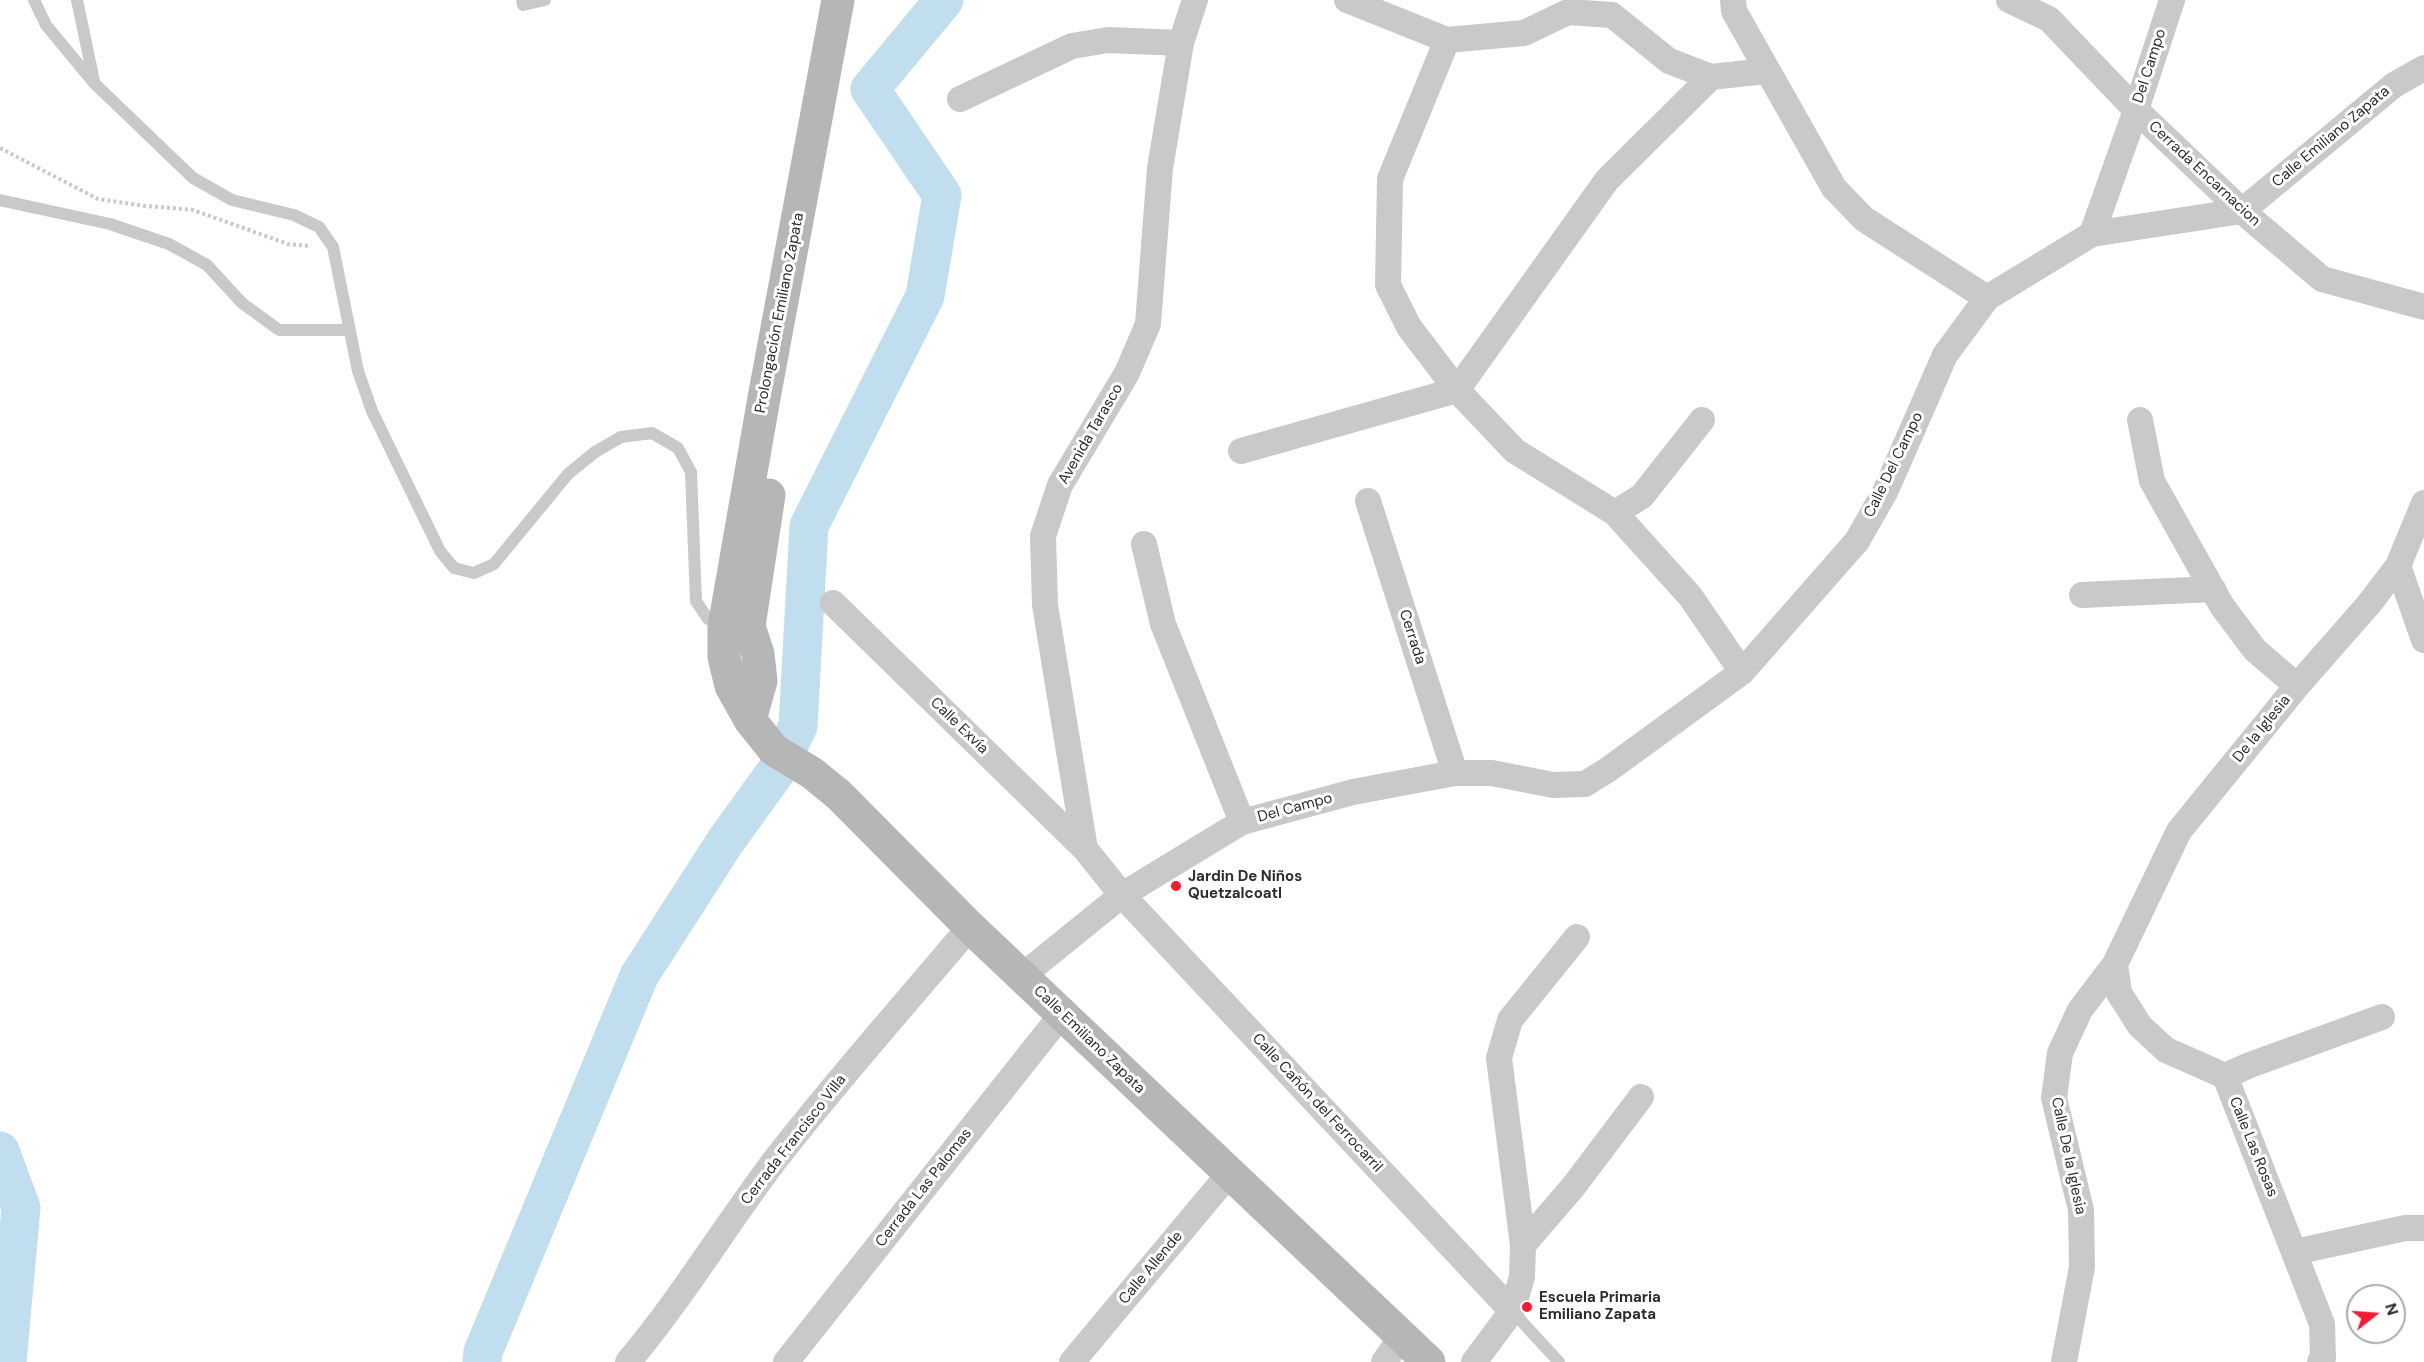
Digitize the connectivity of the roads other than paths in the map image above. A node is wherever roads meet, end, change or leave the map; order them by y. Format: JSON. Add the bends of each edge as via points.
{"nodes":[{"id":1,"x":34,"y":0,"type":"edge"},
{"id":2,"x":77,"y":0,"type":"edge"},
{"id":3,"x":522,"y":0,"type":"edge"},
{"id":4,"x":545,"y":0,"type":"edge"},
{"id":5,"x":838,"y":0,"type":"edge"},
{"id":6,"x":858,"y":0,"type":"edge"},
{"id":7,"x":1195,"y":0,"type":"edge"},
{"id":8,"x":1347,"y":0,"type":"edge"},
{"id":9,"x":1732,"y":0,"type":"edge"},
{"id":10,"x":2009,"y":0,"type":"edge"},
{"id":11,"x":2172,"y":0,"type":"edge"},
{"id":12,"x":1568,"y":6,"type":"edge"},
{"id":13,"x":1447,"y":40,"type":"junction"},
{"id":14,"x":1181,"y":44,"type":"junction"},
{"id":15,"x":2424,"y":68,"type":"edge"},
{"id":16,"x":1766,"y":71,"type":"junction"},
{"id":17,"x":1711,"y":76,"type":"junction"},
{"id":18,"x":94,"y":83,"type":"junction"},
{"id":19,"x":960,"y":99,"type":"dead end"},
{"id":20,"x":2136,"y":110,"type":"junction"},
{"id":21,"x":0,"y":200,"type":"edge"},
{"id":22,"x":2242,"y":211,"type":"junction"},
{"id":23,"x":2092,"y":234,"type":"junction"},
{"id":24,"x":1987,"y":298,"type":"junction"},
{"id":25,"x":2424,"y":307,"type":"edge"},
{"id":26,"x":350,"y":330,"type":"junction"},
{"id":27,"x":1457,"y":390,"type":"junction"},
{"id":28,"x":1702,"y":420,"type":"dead end"},
{"id":29,"x":2140,"y":420,"type":"dead end"},
{"id":30,"x":1241,"y":452,"type":"dead end"},
{"id":31,"x":1368,"y":501,"type":"dead end"},
{"id":32,"x":2424,"y":503,"type":"edge"},
{"id":33,"x":1615,"y":513,"type":"junction"},
{"id":34,"x":1144,"y":544,"type":"dead end"},
{"id":35,"x":2397,"y":566,"type":"junction"},
{"id":36,"x":2213,"y":589,"type":"junction"},
{"id":37,"x":2082,"y":596,"type":"dead end"},
{"id":38,"x":833,"y":603,"type":"dead end"},
{"id":39,"x":737,"y":626,"type":"junction"},
{"id":40,"x":2424,"y":640,"type":"edge"},
{"id":41,"x":1742,"y":672,"type":"junction"},
{"id":42,"x":2297,"y":686,"type":"junction"},
{"id":43,"x":1609,"y":769,"type":"joint"},
{"id":44,"x":1455,"y":773,"type":"junction"},
{"id":45,"x":1242,"y":822,"type":"junction"},
{"id":46,"x":1085,"y":849,"type":"junction"},
{"id":47,"x":1122,"y":895,"type":"junction"},
{"id":48,"x":970,"y":927,"type":"junction"},
{"id":49,"x":1577,"y":937,"type":"dead end"},
{"id":50,"x":2115,"y":964,"type":"junction"},
{"id":51,"x":1022,"y":976,"type":"junction"},
{"id":52,"x":1062,"y":1014,"type":"junction"},
{"id":53,"x":2382,"y":1017,"type":"dead end"},
{"id":54,"x":2225,"y":1076,"type":"junction"},
{"id":55,"x":1641,"y":1097,"type":"dead end"},
{"id":56,"x":1230,"y":1174,"type":"junction"},
{"id":57,"x":2424,"y":1228,"type":"edge"},
{"id":58,"x":1523,"y":1245,"type":"junction"},
{"id":59,"x":2295,"y":1252,"type":"junction"},
{"id":60,"x":1512,"y":1311,"type":"junction"},
{"id":61,"x":1393,"y":1349,"type":"edge"},
{"id":62,"x":628,"y":1362,"type":"edge"},
{"id":63,"x":786,"y":1362,"type":"edge"},
{"id":64,"x":1072,"y":1362,"type":"edge"},
{"id":65,"x":1429,"y":1362,"type":"edge"},
{"id":66,"x":1474,"y":1362,"type":"edge"},
{"id":67,"x":1559,"y":1362,"type":"edge"},
{"id":68,"x":2064,"y":1362,"type":"edge"},
{"id":69,"x":2320,"y":1362,"type":"edge"}],
"edges":[{"from":1,"to":18,"type":"lane","via":[[46,25]]},
{"from":2,"to":18,"type":"lane"},
{"from":3,"to":4,"type":"lane","via":[[523,5]]},
{"from":5,"to":39,"type":"main road","name":"Prolongación Emiliano Zapata","via":[[764,398]]},
{"from":6,"to":39,"type":"main road","name":"Prolongación Emiliano Zapata","via":[[784,399]]},
{"from":7,"to":14,"type":"street","name":"Avenida Tarasco"},
{"from":8,"to":13,"type":"street"},
{"from":9,"to":16,"type":"street"},
{"from":10,"to":20,"type":"street","name":"Cerrada Encarnacion","via":[[2049,19]]},
{"from":11,"to":20,"type":"street","name":"Del Campo"},
{"from":12,"to":13,"type":"street","via":[[1524,33]]},
{"from":12,"to":17,"type":"street","via":[[1612,15],[1669,61]]},
{"from":13,"to":27,"type":"street","via":[[1390,179],[1388,285],[1410,327]]},
{"from":14,"to":19,"type":"street","via":[[1108,40],[1072,46]]},
{"from":14,"to":46,"type":"street","name":"Avenida Tarasco","via":[[1161,168],[1148,324],[1127,373],[1060,485],[1043,537],[1045,605]]},
{"from":15,"to":22,"type":"street","name":"Calle Emiliano Zapata","via":[[2394,85]]},
{"from":16,"to":17,"type":"street"},
{"from":16,"to":24,"type":"street","via":[[1834,188],[1864,219]]},
{"from":17,"to":27,"type":"street","via":[[1607,180]]},
{"from":18,"to":26,"type":"lane","via":[[193,178],[232,200],[294,215],[319,227],[333,247]]},
{"from":20,"to":22,"type":"street","name":"Cerrada Encarnacion"},
{"from":20,"to":23,"type":"street","name":"Del Campo"},
{"from":21,"to":26,"type":"lane","via":[[110,224],[169,244],[207,265],[242,303],[279,330]]},
{"from":22,"to":23,"type":"street"},
{"from":22,"to":25,"type":"street","name":"Cerrada Encarnacion","via":[[2322,279]]},
{"from":23,"to":24,"type":"street","name":"Calle Del Campo"},
{"from":24,"to":41,"type":"street","name":"Calle Del Campo","via":[[1945,355],[1886,490],[1857,541]]},
{"from":26,"to":39,"type":"lane","via":[[358,371],[380,429],[440,551],[454,568],[474,573],[494,564],[568,474],[621,437],[652,433],[678,448],[691,472],[696,600],[708,619]]},
{"from":27,"to":30,"type":"street"},
{"from":27,"to":33,"type":"street","via":[[1515,452]]},
{"from":28,"to":33,"type":"street","via":[[1642,496]]},
{"from":29,"to":36,"type":"street","via":[[2152,481]]},
{"from":31,"to":44,"type":"street","name":"Cerrada"},
{"from":32,"to":35,"type":"street","name":"De la Iglesia"},
{"from":33,"to":41,"type":"street","via":[[1690,596]]},
{"from":34,"to":45,"type":"street","via":[[1163,624]]},
{"from":35,"to":40,"type":"street"},
{"from":35,"to":42,"type":"street","name":"De la Iglesia"},
{"from":36,"to":37,"type":"street"},
{"from":36,"to":42,"type":"street","via":[[2255,650]]},
{"from":38,"to":46,"type":"street","name":"Calle Exvía"},
{"from":39,"to":48,"type":"main road","name":"Calle Emiliano Zapata","via":[[758,654],[761,681],[750,720],[774,750],[839,795]]},
{"from":41,"to":43,"type":"street","name":"Calle Del Campo"},
{"from":42,"to":50,"type":"street","name":"De la Iglesia","via":[[2179,831]]},
{"from":43,"to":44,"type":"street","name":"Del Campo","via":[[1585,784],[1553,785],[1491,773]]},
{"from":44,"to":45,"type":"street","name":"Del Campo","via":[[1353,792]]},
{"from":45,"to":47,"type":"street","name":"Del Campo"},
{"from":46,"to":47,"type":"street","name":"Avenida Tarasco"},
{"from":47,"to":51,"type":"street","name":"Del Campo"},
{"from":47,"to":60,"type":"street","name":"Calle Cañón del Ferrocarril"},
{"from":48,"to":51,"type":"main road","name":"Calle Emiliano Zapata"},
{"from":48,"to":62,"type":"street","name":"Cerrada Francisco Villa","via":[[805,1121]]},
{"from":49,"to":58,"type":"street","via":[[1510,1020],[1499,1058]]},
{"from":50,"to":54,"type":"street","via":[[2119,993],[2140,1026],[2166,1050]]},
{"from":50,"to":68,"type":"street","name":"Calle De la Iglesia","via":[[2080,1010],[2060,1053],[2054,1098],[2081,1210],[2082,1267]]},
{"from":51,"to":52,"type":"main road","name":"Calle Emiliano Zapata"},
{"from":52,"to":56,"type":"main road","name":"Calle Emiliano Zapata"},
{"from":52,"to":63,"type":"street","name":"Cerrada Las Palomas"},
{"from":53,"to":54,"type":"street"},
{"from":54,"to":59,"type":"street","name":"Calle Las Rosas"},
{"from":55,"to":58,"type":"street"},
{"from":56,"to":61,"type":"main road","name":"Calle Emiliano Zapata"},
{"from":56,"to":64,"type":"street","name":"Calle Allende"},
{"from":57,"to":59,"type":"street","via":[[2405,1228]]},
{"from":58,"to":60,"type":"street","via":[[1522,1277]]},
{"from":59,"to":69,"type":"street","name":"Calle Las Rosas","via":[[2322,1323]]},
{"from":60,"to":66,"type":"street"},
{"from":60,"to":67,"type":"lane"},
{"from":61,"to":65,"type":"main road","name":"Calle Emiliano Zapata"}]}
